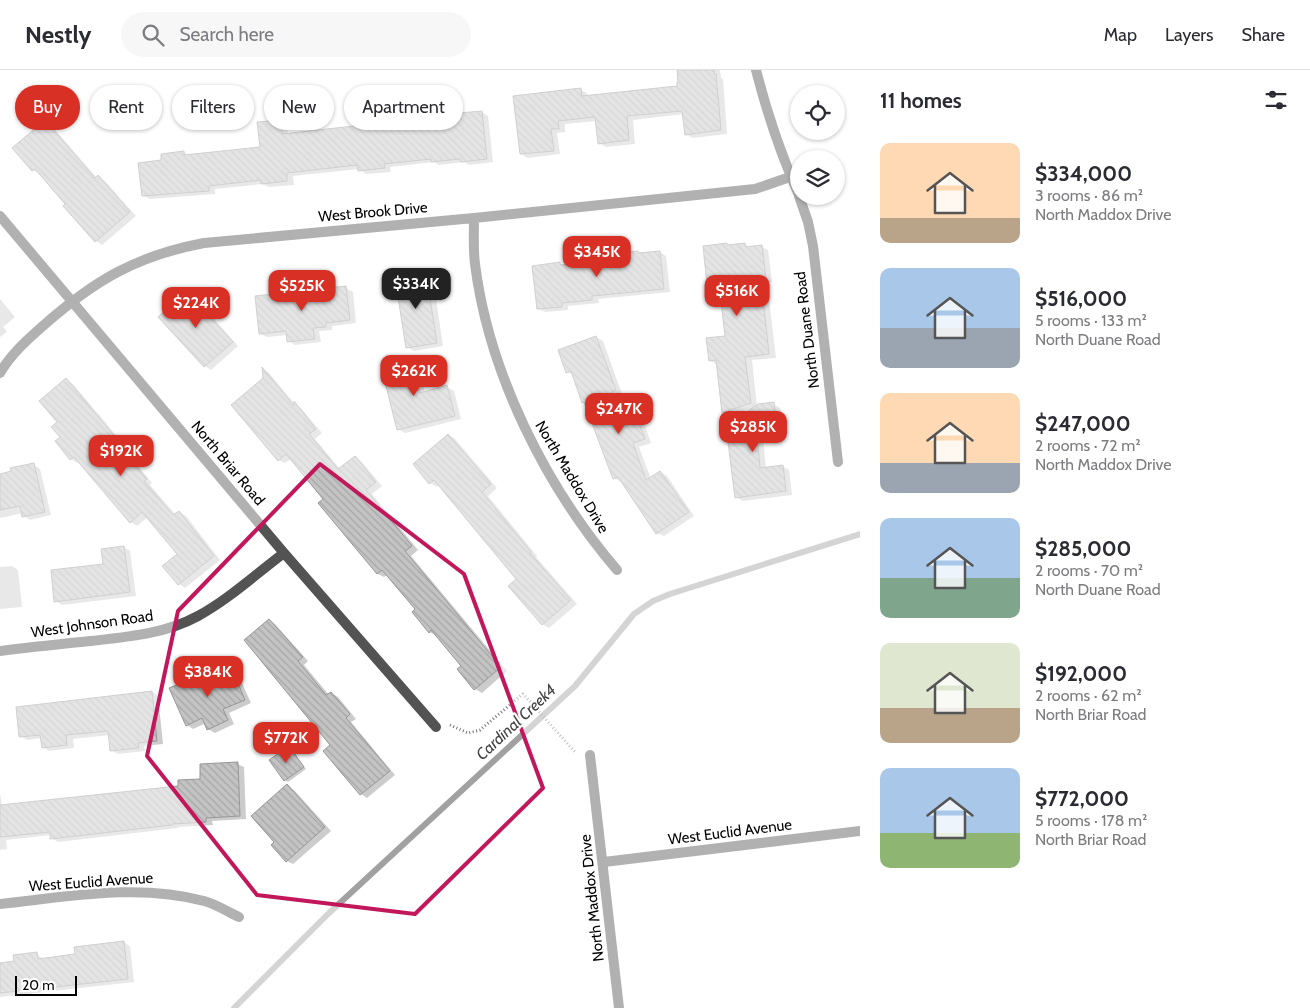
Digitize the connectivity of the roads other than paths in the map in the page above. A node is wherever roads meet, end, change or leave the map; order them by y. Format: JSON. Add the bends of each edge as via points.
{"nodes":[{"id":1,"x":756,"y":70,"type":"edge"},
{"id":2,"x":790,"y":177,"type":"joint"},
{"id":3,"x":802,"y":205,"type":"edge"},
{"id":4,"x":0,"y":216,"type":"edge"},
{"id":5,"x":474,"y":218,"type":"junction"},
{"id":6,"x":72,"y":301,"type":"junction"},
{"id":7,"x":0,"y":373,"type":"edge"},
{"id":8,"x":838,"y":462,"type":"dead end"},
{"id":9,"x":284,"y":553,"type":"junction"},
{"id":10,"x":616,"y":570,"type":"dead end"},
{"id":11,"x":0,"y":651,"type":"edge"},
{"id":12,"x":436,"y":727,"type":"road end"},
{"id":13,"x":590,"y":755,"type":"dead end"},
{"id":14,"x":860,"y":831,"type":"edge"},
{"id":15,"x":604,"y":862,"type":"junction"},
{"id":16,"x":0,"y":904,"type":"edge"},
{"id":17,"x":239,"y":917,"type":"dead end"},
{"id":18,"x":619,"y":1008,"type":"edge"}],
"edges":[{"from":1,"to":2,"type":"street","name":"North Duane Road"},
{"from":2,"to":5,"type":"street","name":"West Brook Drive","via":[[754,189]]},
{"from":3,"to":8,"type":"street","name":"North Duane Road","via":[[813,246]]},
{"from":4,"to":6,"type":"street","name":"North Briar Road"},
{"from":5,"to":6,"type":"street","name":"West Brook Drive","via":[[204,243],[174,249],[123,268]]},
{"from":5,"to":10,"type":"street","name":"North Maddox Drive","via":[[475,263],[481,295],[515,406],[574,516]]},
{"from":6,"to":7,"type":"street","name":"West Brook Drive","via":[[17,349]]},
{"from":6,"to":9,"type":"street","name":"North Briar Road"},
{"from":9,"to":11,"type":"street","name":"West Johnson Road","via":[[220,602],[175,626],[129,636]]},
{"from":9,"to":12,"type":"street","name":"North Briar Road"},
{"from":13,"to":15,"type":"street","name":"North Maddox Drive"},
{"from":14,"to":15,"type":"street","name":"West Euclid Avenue"},
{"from":15,"to":18,"type":"street","name":"North Maddox Drive"},
{"from":16,"to":17,"type":"street","name":"West Euclid Avenue","via":[[94,894],[171,893],[207,901]]}]}
